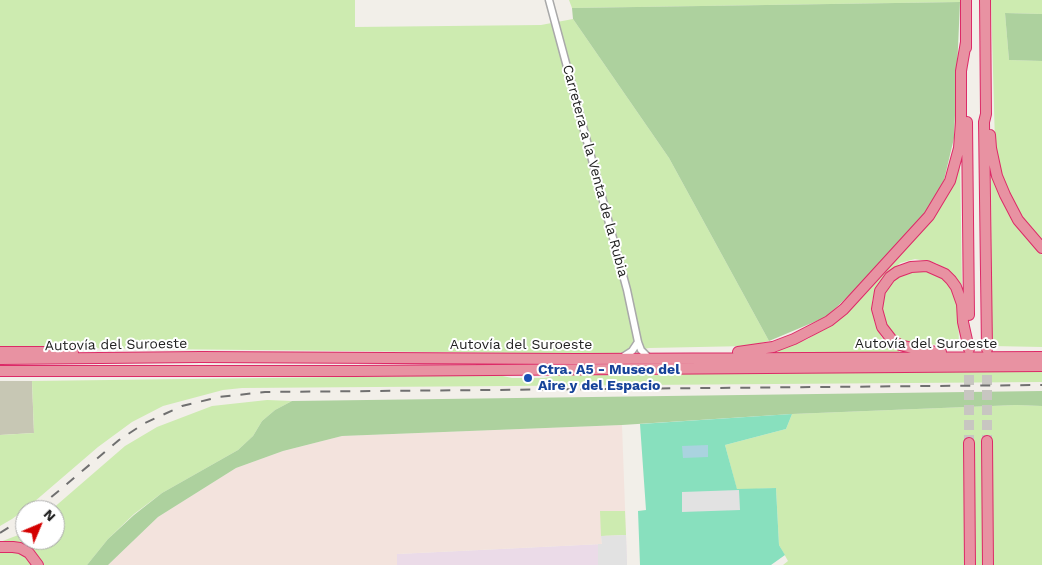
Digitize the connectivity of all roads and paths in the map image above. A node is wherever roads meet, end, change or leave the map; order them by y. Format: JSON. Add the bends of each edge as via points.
{"nodes":[{"id":1,"x":549,"y":0,"type":"edge"},
{"id":2,"x":966,"y":0,"type":"edge"},
{"id":3,"x":985,"y":0,"type":"edge"},
{"id":4,"x":966,"y":42,"type":"junction"},
{"id":5,"x":986,"y":114,"type":"junction"},
{"id":6,"x":1042,"y":248,"type":"edge"},
{"id":7,"x":638,"y":342,"type":"junction"},
{"id":8,"x":987,"y":349,"type":"tunnel mouth"},
{"id":9,"x":0,"y":352,"type":"edge"},
{"id":10,"x":1042,"y":353,"type":"edge"},
{"id":11,"x":1042,"y":357,"type":"edge"},
{"id":12,"x":209,"y":358,"type":"junction"},
{"id":13,"x":621,"y":358,"type":"junction"},
{"id":14,"x":649,"y":358,"type":"junction"},
{"id":15,"x":668,"y":358,"type":"junction"},
{"id":16,"x":0,"y":360,"type":"edge"},
{"id":17,"x":1042,"y":366,"type":"edge"},
{"id":18,"x":0,"y":372,"type":"edge"},
{"id":19,"x":49,"y":372,"type":"junction"},
{"id":20,"x":0,"y":378,"type":"edge"},
{"id":21,"x":987,"y":441,"type":"tunnel mouth"},
{"id":22,"x":969,"y":443,"type":"tunnel mouth"},
{"id":23,"x":0,"y":548,"type":"edge"},
{"id":24,"x":38,"y":565,"type":"edge"},
{"id":25,"x":970,"y":565,"type":"edge"},
{"id":26,"x":988,"y":565,"type":"edge"}],
"edges":[{"from":1,"to":7,"type":"street","name":"Carretera a la Venta de la Rubia"},
{"from":2,"to":4,"type":"highway"},
{"from":3,"to":5,"type":"highway"},
{"from":4,"to":10,"type":"highway","via":[[969,348],[956,287],[944,274],[927,266],[897,272],[884,284],[878,300],[878,318],[892,340],[932,352]]},
{"from":4,"to":15,"type":"highway","via":[[961,71],[959,148],[950,181],[929,216],[902,248],[829,321],[794,340],[746,352],[678,354]]},
{"from":5,"to":6,"type":"highway","via":[[990,122],[997,176],[1018,220]]},
{"from":5,"to":8,"type":"highway"},
{"from":7,"to":13,"type":"street"},
{"from":7,"to":14,"type":"street","name":"Carretera a la Venta de la Rubia"},
{"from":9,"to":12,"type":"highway","via":[[186,354]]},
{"from":11,"to":15,"type":"highway","name":"Autovía del Suroeste"},
{"from":12,"to":13,"type":"highway","name":"Autovía del Suroeste"},
{"from":12,"to":16,"type":"highway","name":"Autovía del Suroeste"},
{"from":13,"to":14,"type":"highway","name":"Autovía del Suroeste"},
{"from":14,"to":15,"type":"highway","name":"Autovía del Suroeste"},
{"from":17,"to":19,"type":"highway","name":"Autovía del Suroeste"},
{"from":18,"to":19,"type":"highway","name":"Autovía del Suroeste"},
{"from":19,"to":20,"type":"highway"},
{"from":21,"to":26,"type":"highway"},
{"from":22,"to":25,"type":"highway"},
{"from":23,"to":24,"type":"highway","via":[[20,548],[29,553]]}]}
